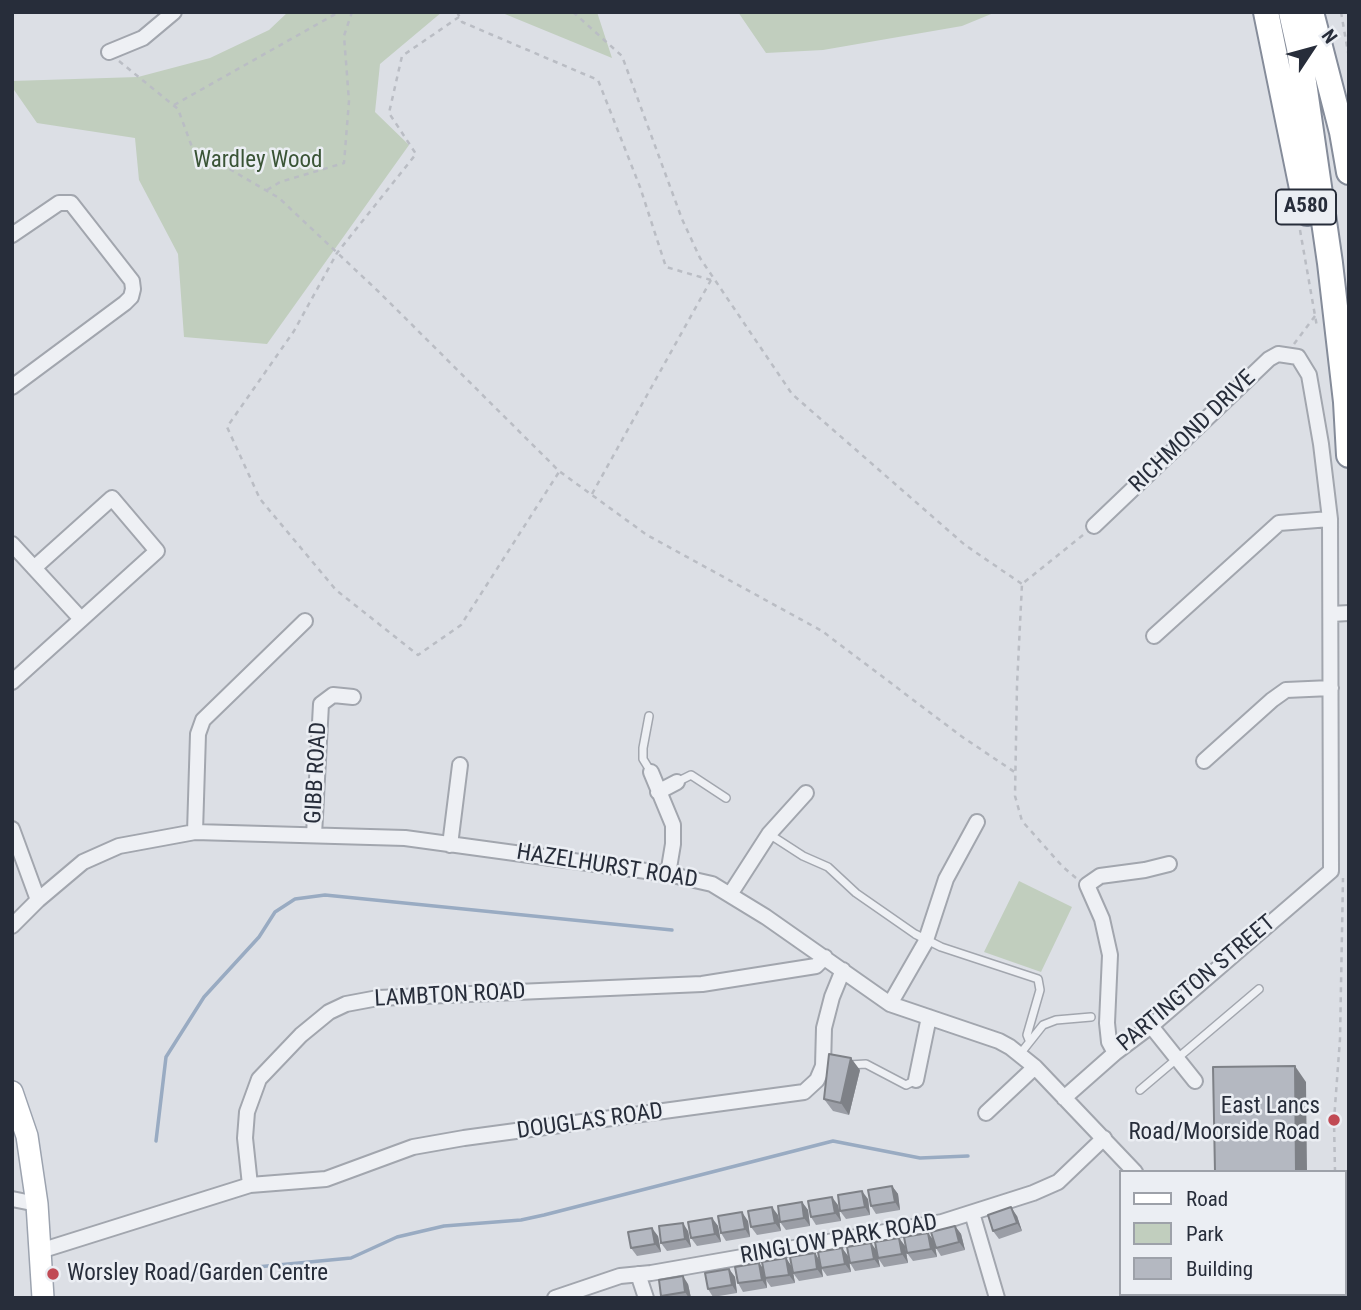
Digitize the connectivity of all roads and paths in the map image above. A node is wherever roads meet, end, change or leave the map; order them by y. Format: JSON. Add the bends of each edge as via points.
{"nodes":[{"id":1,"x":174,"y":12,"type":"edge"},
{"id":2,"x":339,"y":12,"type":"edge"},
{"id":3,"x":352,"y":12,"type":"edge"},
{"id":4,"x":573,"y":12,"type":"edge"},
{"id":5,"x":1266,"y":12,"type":"edge"},
{"id":6,"x":1291,"y":12,"type":"edge"},
{"id":7,"x":1311,"y":12,"type":"edge"},
{"id":8,"x":1320,"y":12,"type":"edge"},
{"id":9,"x":1341,"y":12,"type":"edge"},
{"id":10,"x":458,"y":14,"type":"edge"},
{"id":11,"x":108,"y":52,"type":"joint"},
{"id":12,"x":1349,"y":58,"type":"edge"},
{"id":13,"x":174,"y":105,"type":"junction"},
{"id":14,"x":1342,"y":132,"type":"junction"},
{"id":15,"x":1349,"y":172,"type":"edge"},
{"id":16,"x":266,"y":190,"type":"junction"},
{"id":17,"x":12,"y":235,"type":"edge"},
{"id":18,"x":337,"y":253,"type":"junction"},
{"id":19,"x":712,"y":279,"type":"junction"},
{"id":20,"x":1315,"y":316,"type":"dead end"},
{"id":21,"x":1292,"y":356,"type":"junction"},
{"id":22,"x":12,"y":387,"type":"edge"},
{"id":23,"x":1346,"y":402,"type":"junction"},
{"id":24,"x":1349,"y":455,"type":"edge"},
{"id":25,"x":559,"y":471,"type":"junction"},
{"id":26,"x":591,"y":494,"type":"junction"},
{"id":27,"x":1329,"y":519,"type":"junction"},
{"id":28,"x":1094,"y":526,"type":"joint"},
{"id":29,"x":12,"y":544,"type":"edge"},
{"id":30,"x":34,"y":568,"type":"junction"},
{"id":31,"x":1022,"y":584,"type":"junction"},
{"id":32,"x":1349,"y":613,"type":"edge"},
{"id":33,"x":1331,"y":614,"type":"junction"},
{"id":34,"x":81,"y":619,"type":"junction"},
{"id":35,"x":304,"y":621,"type":"dead end"},
{"id":36,"x":1154,"y":636,"type":"dead end"},
{"id":37,"x":12,"y":682,"type":"edge"},
{"id":38,"x":1331,"y":688,"type":"junction"},
{"id":39,"x":353,"y":697,"type":"dead end"},
{"id":40,"x":649,"y":716,"type":"dead end"},
{"id":41,"x":1204,"y":761,"type":"dead end"},
{"id":42,"x":460,"y":765,"type":"dead end"},
{"id":43,"x":651,"y":772,"type":"joint"},
{"id":44,"x":1016,"y":773,"type":"junction"},
{"id":45,"x":677,"y":782,"type":"joint"},
{"id":46,"x":658,"y":792,"type":"junction"},
{"id":47,"x":806,"y":793,"type":"dead end"},
{"id":48,"x":726,"y":798,"type":"dead end"},
{"id":49,"x":977,"y":822,"type":"dead end"},
{"id":50,"x":12,"y":829,"type":"edge"},
{"id":51,"x":195,"y":832,"type":"junction"},
{"id":52,"x":769,"y":834,"type":"junction"},
{"id":53,"x":314,"y":835,"type":"junction"},
{"id":54,"x":450,"y":845,"type":"junction"},
{"id":55,"x":1169,"y":864,"type":"dead end"},
{"id":56,"x":668,"y":874,"type":"junction"},
{"id":57,"x":1087,"y":885,"type":"junction"},
{"id":58,"x":731,"y":893,"type":"junction"},
{"id":59,"x":37,"y":900,"type":"junction"},
{"id":60,"x":12,"y":926,"type":"edge"},
{"id":61,"x":926,"y":940,"type":"junction"},
{"id":62,"x":825,"y":957,"type":"junction"},
{"id":63,"x":843,"y":970,"type":"junction"},
{"id":64,"x":1259,"y":989,"type":"dead end"},
{"id":65,"x":890,"y":1004,"type":"junction"},
{"id":66,"x":929,"y":1017,"type":"junction"},
{"id":67,"x":1091,"y":1017,"type":"dead end"},
{"id":68,"x":1152,"y":1026,"type":"junction"},
{"id":69,"x":1029,"y":1040,"type":"junction"},
{"id":70,"x":1115,"y":1053,"type":"junction"},
{"id":71,"x":1020,"y":1054,"type":"junction"},
{"id":72,"x":1177,"y":1058,"type":"junction"},
{"id":73,"x":844,"y":1065,"type":"edge"},
{"id":74,"x":1035,"y":1067,"type":"junction"},
{"id":75,"x":916,"y":1080,"type":"joint"},
{"id":76,"x":1195,"y":1081,"type":"dead end"},
{"id":77,"x":1140,"y":1090,"type":"dead end"},
{"id":78,"x":12,"y":1092,"type":"edge"},
{"id":79,"x":1064,"y":1098,"type":"junction"},
{"id":80,"x":986,"y":1113,"type":"dead end"},
{"id":81,"x":1104,"y":1138,"type":"junction"},
{"id":82,"x":1133,"y":1170,"type":"edge"},
{"id":83,"x":250,"y":1185,"type":"junction"},
{"id":84,"x":1349,"y":1195,"type":"edge"},
{"id":85,"x":12,"y":1199,"type":"edge"},
{"id":86,"x":37,"y":1204,"type":"junction"},
{"id":87,"x":972,"y":1213,"type":"junction"},
{"id":88,"x":40,"y":1251,"type":"junction"},
{"id":89,"x":638,"y":1274,"type":"junction"},
{"id":90,"x":40,"y":1297,"type":"edge"},
{"id":91,"x":555,"y":1298,"type":"edge"},
{"id":92,"x":646,"y":1298,"type":"edge"},
{"id":93,"x":997,"y":1298,"type":"edge"},
{"id":94,"x":1349,"y":1298,"type":"edge"}],
"edges":[{"from":1,"to":11,"type":"street","via":[[143,38]]},
{"from":2,"to":13,"type":"path"},
{"from":3,"to":16,"type":"path","via":[[344,36],[349,101],[344,163]]},
{"from":4,"to":19,"type":"path","via":[[622,56],[682,219]]},
{"from":5,"to":23,"type":"highway","number":"A580"},
{"from":6,"to":23,"type":"highway","number":"A580","via":[[1330,263]]},
{"from":7,"to":14,"type":"highway","number":"A580"},
{"from":8,"to":14,"type":"highway","number":"A580"},
{"from":9,"to":12,"type":"path"},
{"from":10,"to":18,"type":"path","via":[[402,56],[389,113],[416,154]]},
{"from":10,"to":19,"type":"path","via":[[462,22],[598,80],[666,267]]},
{"from":11,"to":13,"type":"path"},
{"from":13,"to":16,"type":"path","via":[[192,147]]},
{"from":14,"to":15,"type":"highway","number":"A580"},
{"from":16,"to":18,"type":"path"},
{"from":17,"to":22,"type":"street","via":[[58,203],[71,203],[133,285],[125,303]]},
{"from":18,"to":25,"type":"path"},
{"from":18,"to":25,"type":"path","via":[[294,331],[227,427],[260,499],[336,590],[418,655],[461,625]]},
{"from":19,"to":26,"type":"path"},
{"from":19,"to":31,"type":"path","via":[[792,394],[965,545]]},
{"from":20,"to":21,"type":"path"},
{"from":21,"to":27,"type":"street","via":[[1309,375]]},
{"from":21,"to":28,"type":"street","name":"RICHMOND DRIVE","via":[[1278,354],[1269,359]]},
{"from":23,"to":24,"type":"highway","number":"A580"},
{"from":25,"to":26,"type":"path"},
{"from":26,"to":44,"type":"path","via":[[647,535],[822,631]]},
{"from":27,"to":33,"type":"street"},
{"from":27,"to":36,"type":"street","via":[[1279,523]]},
{"from":28,"to":31,"type":"path"},
{"from":29,"to":30,"type":"street"},
{"from":30,"to":34,"type":"street"},
{"from":30,"to":34,"type":"street","via":[[112,498],[158,551]]},
{"from":31,"to":44,"type":"path"},
{"from":32,"to":33,"type":"street"},
{"from":33,"to":38,"type":"street"},
{"from":34,"to":37,"type":"street"},
{"from":35,"to":51,"type":"street","via":[[290,627],[206,714],[198,734]]},
{"from":38,"to":41,"type":"street","via":[[1286,690]]},
{"from":38,"to":68,"type":"street","name":"PARTINGTON STREET","via":[[1331,871]]},
{"from":39,"to":53,"type":"street","name":"GIBB ROAD","via":[[333,695],[321,704]]},
{"from":40,"to":43,"type":"lane","via":[[643,759]]},
{"from":42,"to":54,"type":"street"},
{"from":43,"to":46,"type":"street"},
{"from":44,"to":57,"type":"path","via":[[1015,796],[1022,821],[1063,867]]},
{"from":45,"to":46,"type":"street"},
{"from":45,"to":48,"type":"lane","via":[[691,775]]},
{"from":46,"to":56,"type":"street","via":[[673,824]]},
{"from":47,"to":52,"type":"street"},
{"from":49,"to":61,"type":"street","via":[[946,880]]},
{"from":50,"to":59,"type":"street"},
{"from":51,"to":53,"type":"street","name":"HAZELHURST ROAD"},
{"from":51,"to":59,"type":"street","name":"HAZELHURST ROAD","via":[[119,846],[83,862]]},
{"from":52,"to":58,"type":"street"},
{"from":52,"to":61,"type":"lane","via":[[828,867],[856,893]]},
{"from":53,"to":54,"type":"street","name":"HAZELHURST ROAD","via":[[405,838]]},
{"from":54,"to":56,"type":"street","name":"HAZELHURST ROAD"},
{"from":55,"to":57,"type":"street","via":[[1144,876],[1100,876]]},
{"from":56,"to":58,"type":"street","name":"HAZELHURST ROAD"},
{"from":57,"to":70,"type":"street","via":[[1102,919],[1110,955],[1107,1023]]},
{"from":58,"to":62,"type":"street","name":"HAZELHURST ROAD"},
{"from":59,"to":60,"type":"street","name":"HAZELHURST ROAD"},
{"from":61,"to":65,"type":"street"},
{"from":61,"to":69,"type":"lane","via":[[1038,979],[1040,990]]},
{"from":62,"to":63,"type":"street","name":"HAZELHURST ROAD"},
{"from":62,"to":83,"type":"street","name":"LAMBTON ROAD","via":[[816,966],[702,984],[378,998],[346,1004],[301,1035],[259,1079],[244,1138]]},
{"from":63,"to":65,"type":"street","name":"HAZELHURST ROAD"},
{"from":63,"to":83,"type":"street","name":"DOUGLAS ROAD","via":[[824,1028],[828,1066],[812,1087],[795,1094],[464,1138],[413,1147],[326,1179]]},
{"from":64,"to":72,"type":"lane"},
{"from":65,"to":66,"type":"street","name":"HAZELHURST ROAD"},
{"from":66,"to":71,"type":"street","name":"HAZELHURST ROAD","via":[[999,1041]]},
{"from":66,"to":75,"type":"street"},
{"from":67,"to":69,"type":"lane","via":[[1052,1020]]},
{"from":68,"to":70,"type":"street","name":"PARTINGTON STREET"},
{"from":68,"to":72,"type":"street"},
{"from":69,"to":71,"type":"lane"},
{"from":70,"to":79,"type":"street","name":"PARTINGTON STREET"},
{"from":71,"to":74,"type":"street","name":"HAZELHURST ROAD"},
{"from":72,"to":76,"type":"street"},
{"from":72,"to":77,"type":"lane"},
{"from":73,"to":75,"type":"lane","via":[[866,1064],[906,1085]]},
{"from":74,"to":79,"type":"street","name":"HAZELHURST ROAD"},
{"from":74,"to":80,"type":"street"},
{"from":78,"to":86,"type":"main road","via":[[27,1136]]},
{"from":79,"to":81,"type":"street","name":"HAZELHURST ROAD"},
{"from":81,"to":82,"type":"street","name":"HAZELHURST ROAD"},
{"from":81,"to":87,"type":"street","name":"RINGLOW PARK ROAD","via":[[1058,1182]]},
{"from":83,"to":88,"type":"street"},
{"from":84,"to":94,"type":"highway"},
{"from":85,"to":86,"type":"street"},
{"from":86,"to":88,"type":"main road"},
{"from":87,"to":89,"type":"street","name":"RINGLOW PARK ROAD"},
{"from":87,"to":93,"type":"street"},
{"from":88,"to":90,"type":"main road"},
{"from":89,"to":91,"type":"street","name":"RINGLOW PARK ROAD"},
{"from":89,"to":92,"type":"street"}]}
